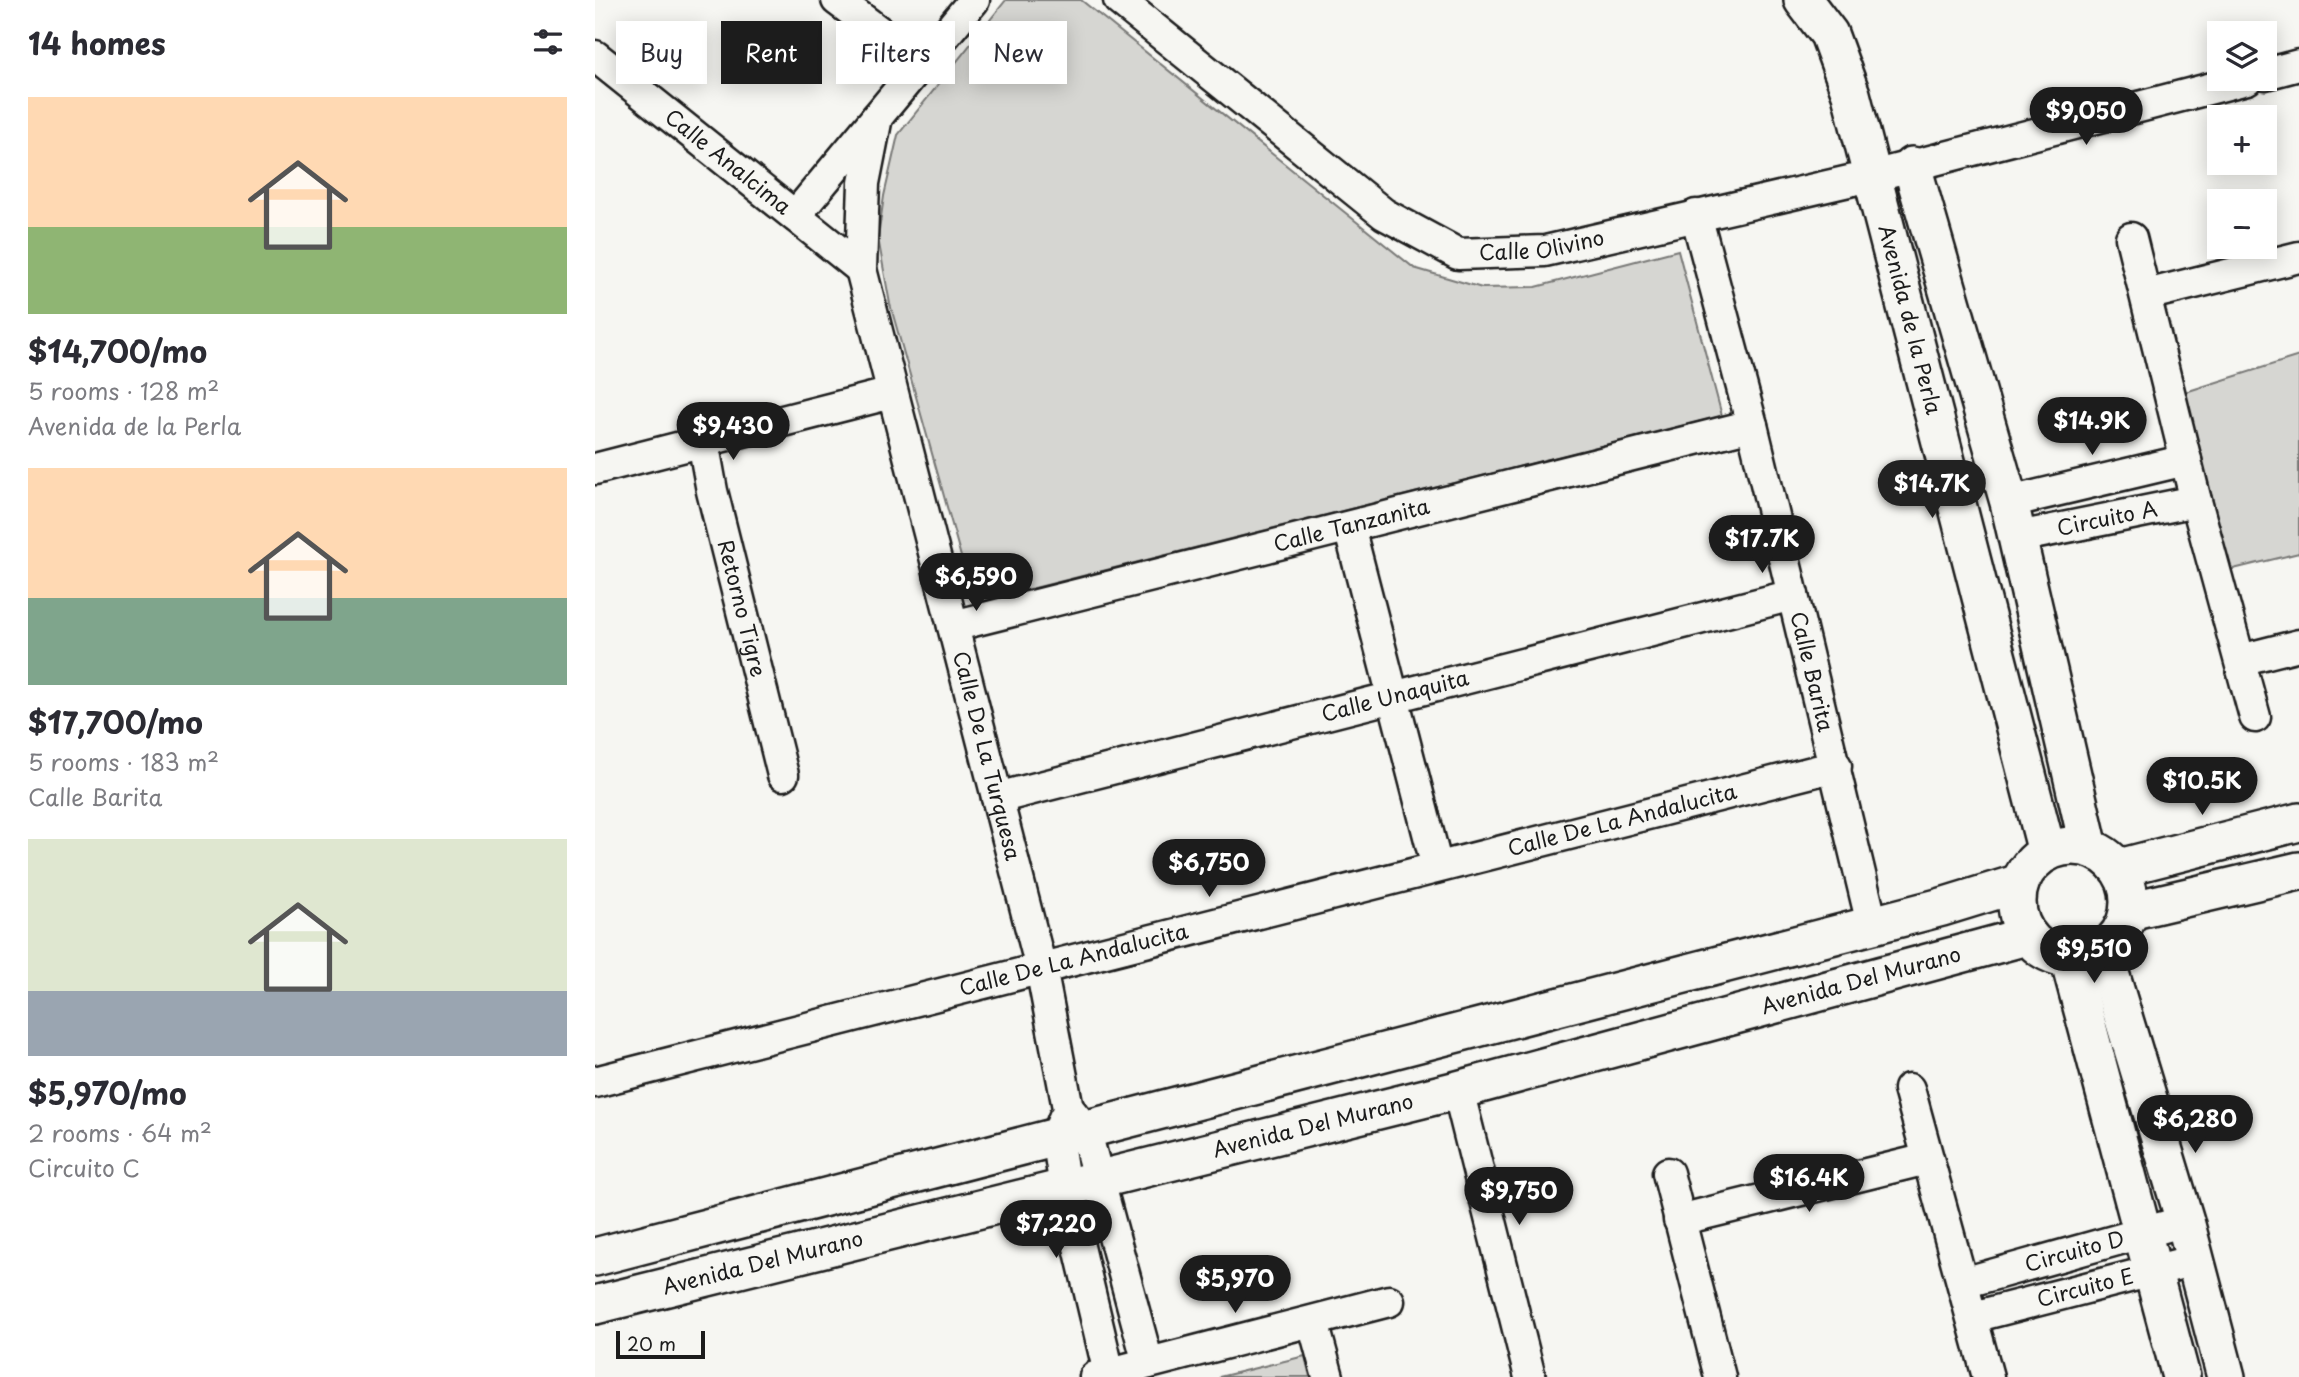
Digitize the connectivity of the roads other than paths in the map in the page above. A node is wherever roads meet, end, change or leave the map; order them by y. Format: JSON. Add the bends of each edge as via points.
{"nodes":[{"id":1,"x":837,"y":0,"type":"edge"},
{"id":2,"x":974,"y":0,"type":"edge"},
{"id":3,"x":1119,"y":0,"type":"edge"},
{"id":4,"x":1803,"y":0,"type":"edge"},
{"id":5,"x":865,"y":21,"type":"edge"},
{"id":6,"x":955,"y":23,"type":"edge"},
{"id":7,"x":595,"y":56,"type":"edge"},
{"id":8,"x":2299,"y":65,"type":"edge"},
{"id":9,"x":2277,"y":71,"type":"edge"},
{"id":10,"x":904,"y":84,"type":"edge"},
{"id":11,"x":2207,"y":89,"type":"edge"},
{"id":12,"x":877,"y":117,"type":"junction"},
{"id":13,"x":1895,"y":170,"type":"junction"},
{"id":14,"x":1696,"y":215,"type":"junction"},
{"id":15,"x":795,"y":216,"type":"junction"},
{"id":16,"x":2131,"y":238,"type":"dead end"},
{"id":17,"x":2299,"y":257,"type":"edge"},
{"id":18,"x":860,"y":269,"type":"junction"},
{"id":19,"x":2145,"y":295,"type":"junction"},
{"id":20,"x":892,"y":393,"type":"junction"},
{"id":21,"x":1752,"y":425,"type":"junction"},
{"id":22,"x":703,"y":441,"type":"junction"},
{"id":23,"x":2186,"y":460,"type":"junction"},
{"id":24,"x":595,"y":469,"type":"edge"},
{"id":25,"x":2196,"y":501,"type":"junction"},
{"id":26,"x":2014,"y":519,"type":"junction"},
{"id":27,"x":1349,"y":527,"type":"junction"},
{"id":28,"x":1793,"y":595,"type":"junction"},
{"id":29,"x":953,"y":626,"type":"junction"},
{"id":30,"x":2299,"y":645,"type":"edge"},
{"id":31,"x":2240,"y":660,"type":"junction"},
{"id":32,"x":1393,"y":696,"type":"junction"},
{"id":33,"x":2255,"y":717,"type":"dead end"},
{"id":34,"x":1836,"y":766,"type":"junction"},
{"id":35,"x":783,"y":775,"type":"dead end"},
{"id":36,"x":997,"y":798,"type":"junction"},
{"id":37,"x":2299,"y":822,"type":"edge"},
{"id":38,"x":2089,"y":848,"type":"junction"},
{"id":39,"x":2047,"y":852,"type":"junction"},
{"id":40,"x":1437,"y":867,"type":"junction"},
{"id":41,"x":2119,"y":868,"type":"junction"},
{"id":42,"x":2299,"y":871,"type":"edge"},
{"id":43,"x":2020,"y":883,"type":"junction"},
{"id":44,"x":2129,"y":911,"type":"junction"},
{"id":45,"x":1872,"y":924,"type":"junction"},
{"id":46,"x":2027,"y":936,"type":"junction"},
{"id":47,"x":2103,"y":950,"type":"junction"},
{"id":48,"x":2069,"y":958,"type":"junction"},
{"id":49,"x":1041,"y":968,"type":"junction"},
{"id":50,"x":595,"y":1082,"type":"edge"},
{"id":51,"x":1909,"y":1089,"type":"dead end"},
{"id":52,"x":1458,"y":1090,"type":"junction"},
{"id":53,"x":1070,"y":1124,"type":"junction"},
{"id":54,"x":1927,"y":1159,"type":"junction"},
{"id":55,"x":1668,"y":1173,"type":"dead end"},
{"id":56,"x":1100,"y":1179,"type":"junction"},
{"id":57,"x":1065,"y":1188,"type":"junction"},
{"id":58,"x":1679,"y":1220,"type":"junction"},
{"id":59,"x":2185,"y":1221,"type":"junction"},
{"id":60,"x":2144,"y":1231,"type":"junction"},
{"id":61,"x":595,"y":1257,"type":"edge"},
{"id":62,"x":2195,"y":1260,"type":"junction"},
{"id":63,"x":2153,"y":1269,"type":"junction"},
{"id":64,"x":1963,"y":1283,"type":"junction"},
{"id":65,"x":1389,"y":1301,"type":"dead end"},
{"id":66,"x":595,"y":1305,"type":"edge"},
{"id":67,"x":1973,"y":1317,"type":"junction"},
{"id":68,"x":1313,"y":1322,"type":"junction"},
{"id":69,"x":1148,"y":1363,"type":"junction"},
{"id":70,"x":1102,"y":1375,"type":"edge"},
{"id":71,"x":1328,"y":1377,"type":"edge"},
{"id":72,"x":1530,"y":1377,"type":"edge"},
{"id":73,"x":1720,"y":1377,"type":"edge"},
{"id":74,"x":1988,"y":1377,"type":"edge"},
{"id":75,"x":2181,"y":1377,"type":"edge"},
{"id":76,"x":2226,"y":1377,"type":"edge"}],
"edges":[{"from":1,"to":5,"type":"street"},
{"from":2,"to":6,"type":"street","name":"Calle De La Turquesa"},
{"from":3,"to":14,"type":"street","name":"Calle Olivino","via":[[1384,214],[1458,254],[1545,251]]},
{"from":4,"to":13,"type":"street","name":"Avenida de la Perla","via":[[1829,34],[1851,94]]},
{"from":7,"to":15,"type":"street","name":"Calle Analcima"},
{"from":8,"to":9,"type":"street"},
{"from":10,"to":12,"type":"street","name":"Calle De La Turquesa"},
{"from":11,"to":13,"type":"street","name":"Calle Olivino"},
{"from":12,"to":15,"type":"street","name":"Calle De La Turquesa"},
{"from":12,"to":18,"type":"street","name":"Calle De La Turquesa","via":[[864,183]]},
{"from":13,"to":14,"type":"street","name":"Calle Olivino"},
{"from":13,"to":26,"type":"street","name":"Avenida de la Perla"},
{"from":13,"to":39,"type":"street","name":"Avenida de la Perla"},
{"from":14,"to":21,"type":"street","name":"Calle Barita"},
{"from":15,"to":18,"type":"street","name":"Calle Analcima"},
{"from":16,"to":19,"type":"street"},
{"from":17,"to":19,"type":"street"},
{"from":18,"to":20,"type":"street","name":"Calle De La Turquesa"},
{"from":19,"to":23,"type":"street"},
{"from":20,"to":22,"type":"street"},
{"from":20,"to":29,"type":"street","name":"Calle De La Turquesa"},
{"from":21,"to":27,"type":"street","name":"Calle Tanzanita"},
{"from":21,"to":28,"type":"street","name":"Calle Barita"},
{"from":22,"to":24,"type":"street"},
{"from":22,"to":35,"type":"street","name":"Retorno Tigre"},
{"from":23,"to":25,"type":"street"},
{"from":23,"to":26,"type":"street","name":"Circuito A"},
{"from":25,"to":26,"type":"street","name":"Circuito A"},
{"from":25,"to":31,"type":"street"},
{"from":26,"to":38,"type":"street","name":"Avenida de la Perla"},
{"from":27,"to":29,"type":"street","name":"Calle Tanzanita"},
{"from":27,"to":32,"type":"street"},
{"from":28,"to":32,"type":"street","name":"Calle Unaquita"},
{"from":28,"to":34,"type":"street","name":"Calle Barita"},
{"from":29,"to":36,"type":"street","name":"Calle De La Turquesa"},
{"from":30,"to":31,"type":"street"},
{"from":31,"to":33,"type":"street"},
{"from":32,"to":36,"type":"street","name":"Calle Unaquita"},
{"from":32,"to":40,"type":"street"},
{"from":34,"to":40,"type":"street","name":"Calle De La Andalucita"},
{"from":34,"to":45,"type":"street","name":"Calle Barita"},
{"from":36,"to":49,"type":"street","name":"Calle De La Turquesa"},
{"from":37,"to":41,"type":"street"},
{"from":38,"to":39,"type":"street","via":[[2068,846]]},
{"from":38,"to":41,"type":"street"},
{"from":39,"to":43,"type":"street","via":[[2030,865]]},
{"from":40,"to":49,"type":"street","name":"Calle De La Andalucita"},
{"from":41,"to":44,"type":"street","via":[[2128,888]]},
{"from":42,"to":44,"type":"street"},
{"from":43,"to":45,"type":"street"},
{"from":43,"to":46,"type":"street","via":[[2017,910]]},
{"from":44,"to":47,"type":"street","via":[[2124,926]]},
{"from":45,"to":53,"type":"street"},
{"from":46,"to":48,"type":"street","via":[[2039,947]]},
{"from":46,"to":52,"type":"street","name":"Avenida Del Murano"},
{"from":47,"to":48,"type":"street"},
{"from":47,"to":59,"type":"street"},
{"from":48,"to":60,"type":"street"},
{"from":49,"to":50,"type":"street","name":"Calle De La Andalucita"},
{"from":49,"to":53,"type":"street","name":"Calle De La Turquesa"},
{"from":51,"to":54,"type":"street"},
{"from":52,"to":56,"type":"street","name":"Avenida Del Murano"},
{"from":52,"to":72,"type":"street"},
{"from":53,"to":56,"type":"street","name":"Calle De La Turquesa"},
{"from":53,"to":57,"type":"street","name":"Calle De La Turquesa"},
{"from":53,"to":61,"type":"street"},
{"from":54,"to":58,"type":"street"},
{"from":54,"to":64,"type":"street"},
{"from":55,"to":58,"type":"street"},
{"from":56,"to":57,"type":"street","name":"Avenida Del Murano"},
{"from":56,"to":69,"type":"street","name":"Calle De La Turquesa"},
{"from":57,"to":66,"type":"street","name":"Avenida Del Murano"},
{"from":57,"to":70,"type":"street","name":"Calle De La Turquesa"},
{"from":58,"to":73,"type":"street"},
{"from":59,"to":60,"type":"street","name":"Circuito D"},
{"from":59,"to":62,"type":"street"},
{"from":60,"to":63,"type":"street"},
{"from":60,"to":64,"type":"street","name":"Circuito D"},
{"from":62,"to":63,"type":"street","name":"Circuito E"},
{"from":62,"to":76,"type":"street"},
{"from":63,"to":67,"type":"street","name":"Circuito E"},
{"from":63,"to":75,"type":"street"},
{"from":64,"to":67,"type":"street"},
{"from":65,"to":68,"type":"street"},
{"from":67,"to":74,"type":"street"},
{"from":68,"to":69,"type":"street"},
{"from":68,"to":71,"type":"street"},
{"from":69,"to":70,"type":"street"}]}
